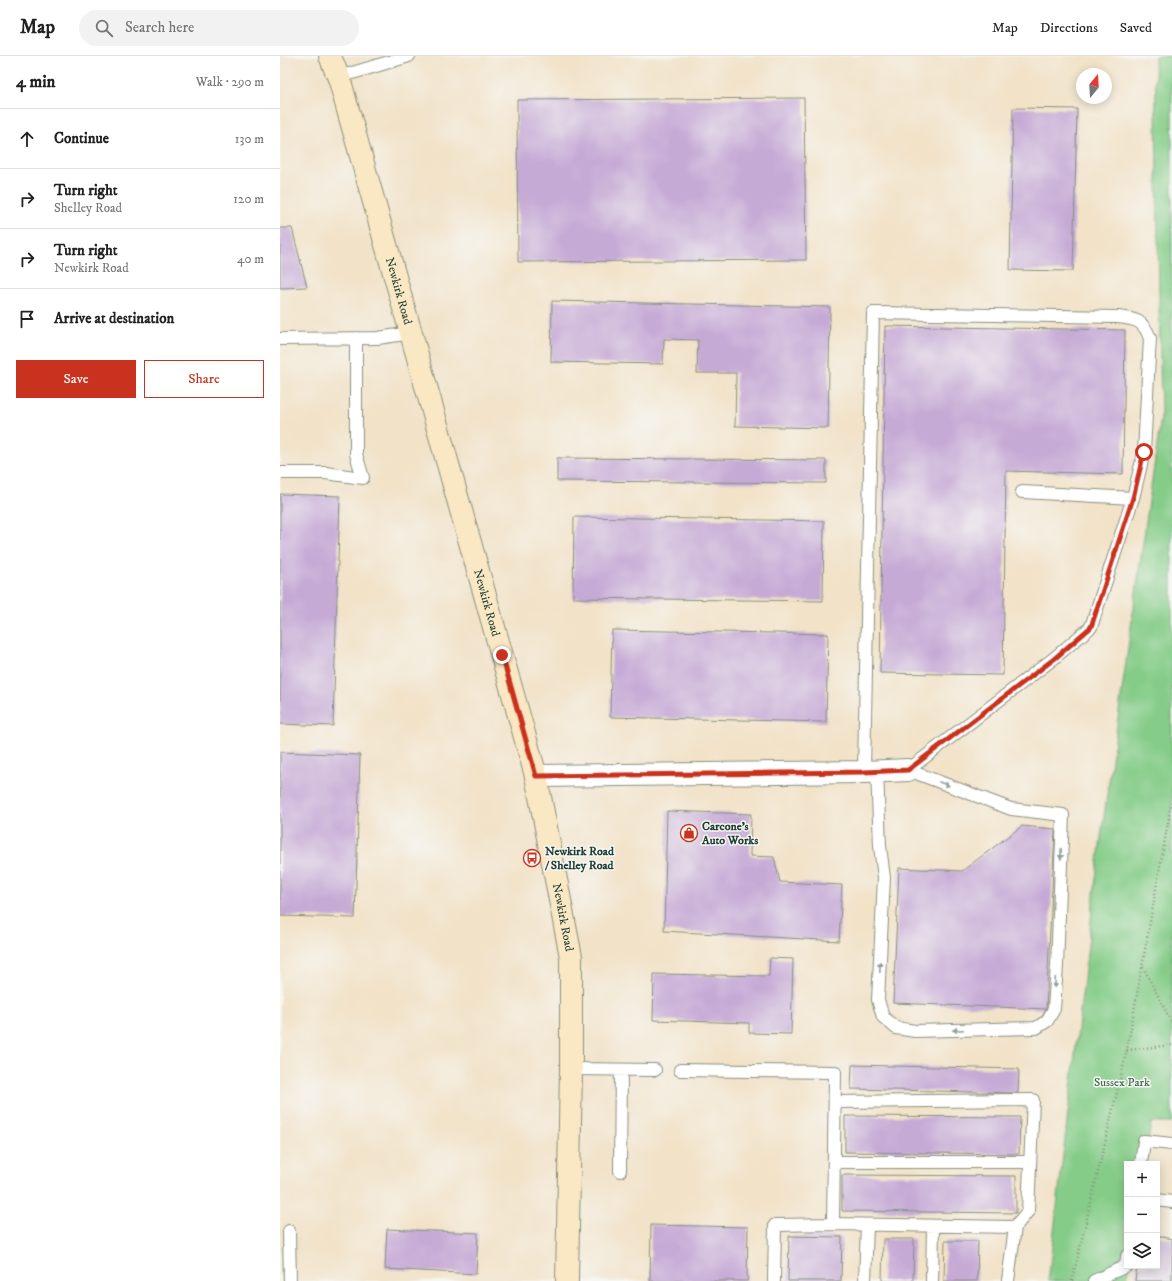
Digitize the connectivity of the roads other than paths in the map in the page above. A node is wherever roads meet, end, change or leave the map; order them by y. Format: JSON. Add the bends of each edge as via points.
{"nodes":[{"id":1,"x":330,"y":56,"type":"edge"},
{"id":2,"x":409,"y":56,"type":"edge"},
{"id":3,"x":338,"y":77,"type":"junction"},
{"id":4,"x":411,"y":333,"type":"junction"},
{"id":5,"x":356,"y":338,"type":"junction"},
{"id":6,"x":280,"y":339,"type":"edge"},
{"id":7,"x":280,"y":472,"type":"edge"},
{"id":8,"x":1022,"y":492,"type":"dead end"},
{"id":9,"x":1133,"y":498,"type":"junction"},
{"id":10,"x":908,"y":770,"type":"junction"},
{"id":11,"x":871,"y":771,"type":"junction"},
{"id":12,"x":536,"y":776,"type":"junction"},
{"id":13,"x":571,"y":1069,"type":"junction"},
{"id":14,"x":622,"y":1070,"type":"junction"},
{"id":15,"x":655,"y":1070,"type":"dead end"},
{"id":16,"x":680,"y":1070,"type":"dead end"},
{"id":17,"x":835,"y":1102,"type":"junction"},
{"id":18,"x":1172,"y":1144,"type":"edge"},
{"id":19,"x":1141,"y":1161,"type":"edge"},
{"id":20,"x":834,"y":1162,"type":"junction"},
{"id":21,"x":1030,"y":1162,"type":"junction"},
{"id":22,"x":620,"y":1171,"type":"dead end"},
{"id":23,"x":1160,"y":1200,"type":"edge"},
{"id":24,"x":1172,"y":1202,"type":"edge"},
{"id":25,"x":833,"y":1224,"type":"junction"},
{"id":26,"x":867,"y":1224,"type":"junction"},
{"id":27,"x":933,"y":1226,"type":"junction"},
{"id":28,"x":1015,"y":1227,"type":"junction"},
{"id":29,"x":289,"y":1231,"type":"dead end"},
{"id":30,"x":1124,"y":1267,"type":"edge"},
{"id":31,"x":290,"y":1281,"type":"edge"},
{"id":32,"x":567,"y":1281,"type":"edge"},
{"id":33,"x":774,"y":1281,"type":"edge"},
{"id":34,"x":865,"y":1281,"type":"edge"},
{"id":35,"x":932,"y":1281,"type":"edge"},
{"id":36,"x":1008,"y":1281,"type":"edge"},
{"id":37,"x":1094,"y":1281,"type":"edge"}],
"edges":[{"from":1,"to":3,"type":"street","name":"Newkirk Road"},
{"from":2,"to":3,"type":"lane"},
{"from":3,"to":4,"type":"street","name":"Newkirk Road"},
{"from":4,"to":5,"type":"lane"},
{"from":4,"to":12,"type":"street","name":"Newkirk Road"},
{"from":5,"to":6,"type":"lane"},
{"from":5,"to":7,"type":"lane","via":[[356,454],[363,478],[326,473]]},
{"from":8,"to":9,"type":"lane"},
{"from":9,"to":10,"type":"lane","via":[[1091,627],[1054,659]]},
{"from":9,"to":11,"type":"lane","via":[[1144,452],[1150,338],[1146,328],[1138,321],[1118,317],[873,313]]},
{"from":10,"to":11,"type":"street"},
{"from":10,"to":11,"type":"lane","one_way":true,"via":[[1011,808],[1063,814],[1054,1009],[1047,1021],[1036,1028],[915,1031],[896,1028],[883,1017],[878,1000],[884,878]]},
{"from":11,"to":12,"type":"street"},
{"from":12,"to":13,"type":"street","name":"Newkirk Road","via":[[571,957]]},
{"from":13,"to":14,"type":"lane"},
{"from":13,"to":32,"type":"street","name":"Newkirk Road"},
{"from":14,"to":15,"type":"lane"},
{"from":14,"to":22,"type":"lane"},
{"from":16,"to":17,"type":"lane","via":[[835,1072]]},
{"from":17,"to":20,"type":"lane"},
{"from":17,"to":21,"type":"lane","via":[[1033,1100]]},
{"from":18,"to":19,"type":"lane","via":[[1144,1141]]},
{"from":20,"to":21,"type":"lane"},
{"from":20,"to":25,"type":"lane"},
{"from":21,"to":28,"type":"lane","via":[[1028,1211]]},
{"from":23,"to":24,"type":"lane"},
{"from":25,"to":26,"type":"lane"},
{"from":25,"to":33,"type":"lane","via":[[775,1224]]},
{"from":26,"to":27,"type":"lane"},
{"from":26,"to":34,"type":"lane"},
{"from":27,"to":28,"type":"lane"},
{"from":27,"to":35,"type":"lane"},
{"from":28,"to":36,"type":"lane"},
{"from":29,"to":31,"type":"lane"},
{"from":30,"to":37,"type":"lane"}]}
